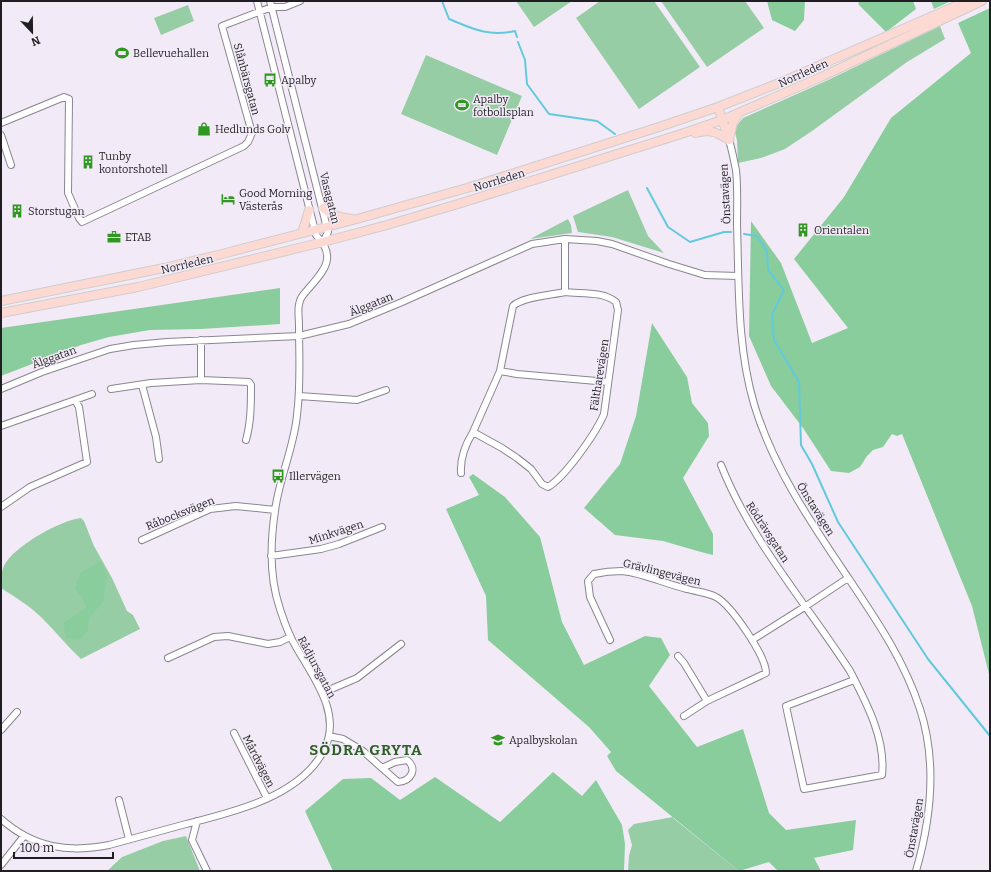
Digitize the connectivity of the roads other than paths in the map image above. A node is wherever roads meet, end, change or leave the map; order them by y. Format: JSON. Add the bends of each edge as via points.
{"nodes":[{"id":1,"x":257,"y":1,"type":"edge"},
{"id":2,"x":300,"y":1,"type":"edge"},
{"id":3,"x":967,"y":1,"type":"edge"},
{"id":4,"x":982,"y":1,"type":"edge"},
{"id":5,"x":271,"y":4,"type":"edge"},
{"id":6,"x":260,"y":12,"type":"junction"},
{"id":7,"x":718,"y":107,"type":"junction"},
{"id":8,"x":740,"y":113,"type":"junction"},
{"id":9,"x":722,"y":120,"type":"junction"},
{"id":10,"x":1,"y":123,"type":"edge"},
{"id":11,"x":681,"y":134,"type":"junction"},
{"id":12,"x":1,"y":135,"type":"edge"},
{"id":13,"x":729,"y":140,"type":"junction"},
{"id":14,"x":11,"y":165,"type":"dead end"},
{"id":15,"x":323,"y":208,"type":"junction"},
{"id":16,"x":309,"y":210,"type":"junction"},
{"id":17,"x":357,"y":219,"type":"junction"},
{"id":18,"x":327,"y":227,"type":"junction"},
{"id":19,"x":315,"y":230,"type":"junction"},
{"id":20,"x":302,"y":233,"type":"junction"},
{"id":21,"x":565,"y":239,"type":"junction"},
{"id":22,"x":323,"y":242,"type":"junction"},
{"id":23,"x":738,"y":276,"type":"junction"},
{"id":24,"x":565,"y":292,"type":"junction"},
{"id":25,"x":1,"y":301,"type":"edge"},
{"id":26,"x":1,"y":313,"type":"edge"},
{"id":27,"x":299,"y":336,"type":"junction"},
{"id":28,"x":202,"y":340,"type":"junction"},
{"id":29,"x":500,"y":371,"type":"junction"},
{"id":30,"x":202,"y":380,"type":"junction"},
{"id":31,"x":608,"y":382,"type":"junction"},
{"id":32,"x":142,"y":385,"type":"junction"},
{"id":33,"x":1,"y":389,"type":"edge"},
{"id":34,"x":111,"y":389,"type":"dead end"},
{"id":35,"x":386,"y":390,"type":"dead end"},
{"id":36,"x":92,"y":394,"type":"dead end"},
{"id":37,"x":299,"y":396,"type":"junction"},
{"id":38,"x":75,"y":400,"type":"junction"},
{"id":39,"x":1,"y":418,"type":"edge"},
{"id":40,"x":2,"y":426,"type":"edge"},
{"id":41,"x":473,"y":432,"type":"junction"},
{"id":42,"x":246,"y":440,"type":"dead end"},
{"id":43,"x":159,"y":459,"type":"dead end"},
{"id":44,"x":721,"y":465,"type":"dead end"},
{"id":45,"x":461,"y":473,"type":"dead end"},
{"id":46,"x":1,"y":507,"type":"edge"},
{"id":47,"x":275,"y":510,"type":"junction"},
{"id":48,"x":382,"y":527,"type":"dead end"},
{"id":49,"x":142,"y":540,"type":"dead end"},
{"id":50,"x":271,"y":556,"type":"junction"},
{"id":51,"x":848,"y":578,"type":"junction"},
{"id":52,"x":806,"y":606,"type":"junction"},
{"id":53,"x":290,"y":637,"type":"junction"},
{"id":54,"x":610,"y":640,"type":"dead end"},
{"id":55,"x":752,"y":640,"type":"junction"},
{"id":56,"x":400,"y":644,"type":"dead end"},
{"id":57,"x":678,"y":656,"type":"dead end"},
{"id":58,"x":168,"y":658,"type":"dead end"},
{"id":59,"x":854,"y":680,"type":"junction"},
{"id":60,"x":322,"y":693,"type":"junction"},
{"id":61,"x":708,"y":701,"type":"junction"},
{"id":62,"x":17,"y":712,"type":"dead end"},
{"id":63,"x":684,"y":716,"type":"dead end"},
{"id":64,"x":1,"y":730,"type":"edge"},
{"id":65,"x":234,"y":733,"type":"dead end"},
{"id":66,"x":329,"y":736,"type":"junction"},
{"id":67,"x":382,"y":768,"type":"junction"},
{"id":68,"x":267,"y":798,"type":"junction"},
{"id":69,"x":119,"y":800,"type":"dead end"},
{"id":70,"x":1,"y":820,"type":"edge"},
{"id":71,"x":197,"y":821,"type":"junction"},
{"id":72,"x":24,"y":836,"type":"junction"},
{"id":73,"x":129,"y":839,"type":"junction"},
{"id":74,"x":1,"y":865,"type":"edge"},
{"id":75,"x":207,"y":871,"type":"edge"},
{"id":76,"x":916,"y":871,"type":"edge"}],
"edges":[{"from":1,"to":6,"type":"street","name":"Vasagatan"},
{"from":2,"to":5,"type":"street","via":[[285,7]]},
{"from":3,"to":7,"type":"main road","name":"Norrleden"},
{"from":4,"to":8,"type":"main road","name":"Norrleden"},
{"from":5,"to":6,"type":"street","name":"Slånbärsgatan"},
{"from":5,"to":15,"type":"street","name":"Vasagatan"},
{"from":6,"to":10,"type":"street","name":"Slånbärsgatan","via":[[222,26],[252,133],[248,142],[82,222],[68,193],[69,99],[64,97]]},
{"from":6,"to":16,"type":"street","name":"Vasagatan"},
{"from":7,"to":9,"type":"main road"},
{"from":7,"to":17,"type":"main road","name":"Norrleden","via":[[467,188]]},
{"from":8,"to":9,"type":"main road","name":"Norrleden"},
{"from":8,"to":13,"type":"main road","via":[[733,122]]},
{"from":9,"to":11,"type":"main road","name":"Norrleden"},
{"from":9,"to":13,"type":"main road"},
{"from":11,"to":13,"type":"main road","via":[[714,131]]},
{"from":11,"to":22,"type":"main road","name":"Norrleden","via":[[458,204]]},
{"from":12,"to":14,"type":"street"},
{"from":13,"to":23,"type":"street","name":"Önstavägen","via":[[736,172]]},
{"from":15,"to":17,"type":"main road","via":[[337,217]]},
{"from":15,"to":18,"type":"street","name":"Vasagatan"},
{"from":16,"to":19,"type":"street","name":"Vasagatan"},
{"from":16,"to":20,"type":"main road"},
{"from":17,"to":18,"type":"main road","name":"Norrleden"},
{"from":18,"to":19,"type":"main road","name":"Norrleden"},
{"from":18,"to":22,"type":"street","name":"Vasagatan","via":[[328,232]]},
{"from":19,"to":20,"type":"main road","name":"Norrleden"},
{"from":19,"to":22,"type":"street","name":"Vasagatan"},
{"from":20,"to":25,"type":"main road","name":"Norrleden","via":[[164,268]]},
{"from":21,"to":23,"type":"street","name":"Älggatan","via":[[612,244],[705,275]]},
{"from":21,"to":24,"type":"street"},
{"from":21,"to":27,"type":"street","name":"Älggatan","via":[[532,244],[349,324]]},
{"from":22,"to":26,"type":"main road","name":"Norrleden","via":[[138,287]]},
{"from":22,"to":27,"type":"street","name":"Rådjursgatan","via":[[328,259],[324,269],[299,302]]},
{"from":23,"to":51,"type":"street","name":"Önstavägen","via":[[742,347],[747,376],[762,428],[796,499]]},
{"from":24,"to":29,"type":"street","name":"Fältharevägen","via":[[516,303],[513,306]]},
{"from":24,"to":31,"type":"street","name":"Fältharevägen","via":[[597,294],[616,302],[617,322]]},
{"from":27,"to":28,"type":"street","name":"Älggatan"},
{"from":27,"to":37,"type":"street","name":"Rådjursgatan"},
{"from":28,"to":30,"type":"street"},
{"from":28,"to":33,"type":"street","name":"Älggatan","via":[[110,349]]},
{"from":29,"to":31,"type":"street"},
{"from":29,"to":41,"type":"street","name":"Fältharevägen"},
{"from":30,"to":32,"type":"street"},
{"from":30,"to":42,"type":"street","via":[[249,382],[250,424]]},
{"from":31,"to":41,"type":"street","name":"Fältharevägen","via":[[604,414],[600,423],[566,470],[548,486],[542,484],[531,469],[517,458]]},
{"from":32,"to":34,"type":"street"},
{"from":32,"to":43,"type":"street","via":[[156,437]]},
{"from":35,"to":37,"type":"street","via":[[357,400]]},
{"from":36,"to":38,"type":"street"},
{"from":37,"to":47,"type":"street","name":"Rådjursgatan","via":[[296,431],[279,487]]},
{"from":38,"to":40,"type":"street"},
{"from":38,"to":46,"type":"street","via":[[79,407],[87,462],[30,487]]},
{"from":39,"to":40,"type":"street"},
{"from":41,"to":45,"type":"street","name":"Fältharevägen","via":[[463,452]]},
{"from":44,"to":52,"type":"street","name":"Rödrävsgatan","via":[[755,533]]},
{"from":47,"to":49,"type":"street","name":"Råbocksvägen","via":[[236,506],[210,509]]},
{"from":47,"to":50,"type":"street","name":"Rådjursgatan"},
{"from":48,"to":50,"type":"street","name":"Minkvägen","via":[[321,549]]},
{"from":50,"to":53,"type":"street","name":"Rådjursgatan","via":[[273,584]]},
{"from":51,"to":52,"type":"street"},
{"from":51,"to":76,"type":"street","name":"Önstavägen","via":[[883,629],[911,683],[921,711],[930,759],[930,786],[929,809]]},
{"from":52,"to":55,"type":"street"},
{"from":52,"to":59,"type":"street","name":"Rödrävsgatan"},
{"from":53,"to":58,"type":"street","via":[[268,644],[228,636],[214,636]]},
{"from":53,"to":60,"type":"street","name":"Rådjursgatan"},
{"from":54,"to":55,"type":"street","name":"Grävlingevägen","via":[[590,597],[588,581],[594,574],[612,571],[630,572],[715,596],[723,601]]},
{"from":55,"to":61,"type":"street","name":"Grävlingevägen","via":[[766,673]]},
{"from":56,"to":60,"type":"street","via":[[357,678]]},
{"from":57,"to":61,"type":"street"},
{"from":59,"to":59,"type":"street","name":"Rödrävsgatan","via":[[876,728],[882,753],[882,775],[804,789],[786,706]]},
{"from":60,"to":66,"type":"street","name":"Rådjursgatan","via":[[329,710]]},
{"from":61,"to":63,"type":"street","name":"Grävlingevägen"},
{"from":62,"to":64,"type":"street"},
{"from":65,"to":68,"type":"street","name":"Mårdvägen"},
{"from":66,"to":67,"type":"street","via":[[343,739],[363,751]]},
{"from":66,"to":68,"type":"street","name":"Rådjursgatan","via":[[325,749],[315,765],[297,782]]},
{"from":67,"to":67,"type":"street","via":[[398,782],[406,780],[413,770],[413,766],[407,760]]},
{"from":68,"to":71,"type":"street","name":"Rådjursgatan","via":[[242,809]]},
{"from":69,"to":73,"type":"street"},
{"from":70,"to":72,"type":"street","name":"Rådjursgatan"},
{"from":71,"to":73,"type":"street","name":"Rådjursgatan"},
{"from":71,"to":75,"type":"street","via":[[192,840]]},
{"from":72,"to":73,"type":"street","name":"Rådjursgatan","via":[[58,848],[75,849],[93,848]]},
{"from":72,"to":74,"type":"street"}]}
